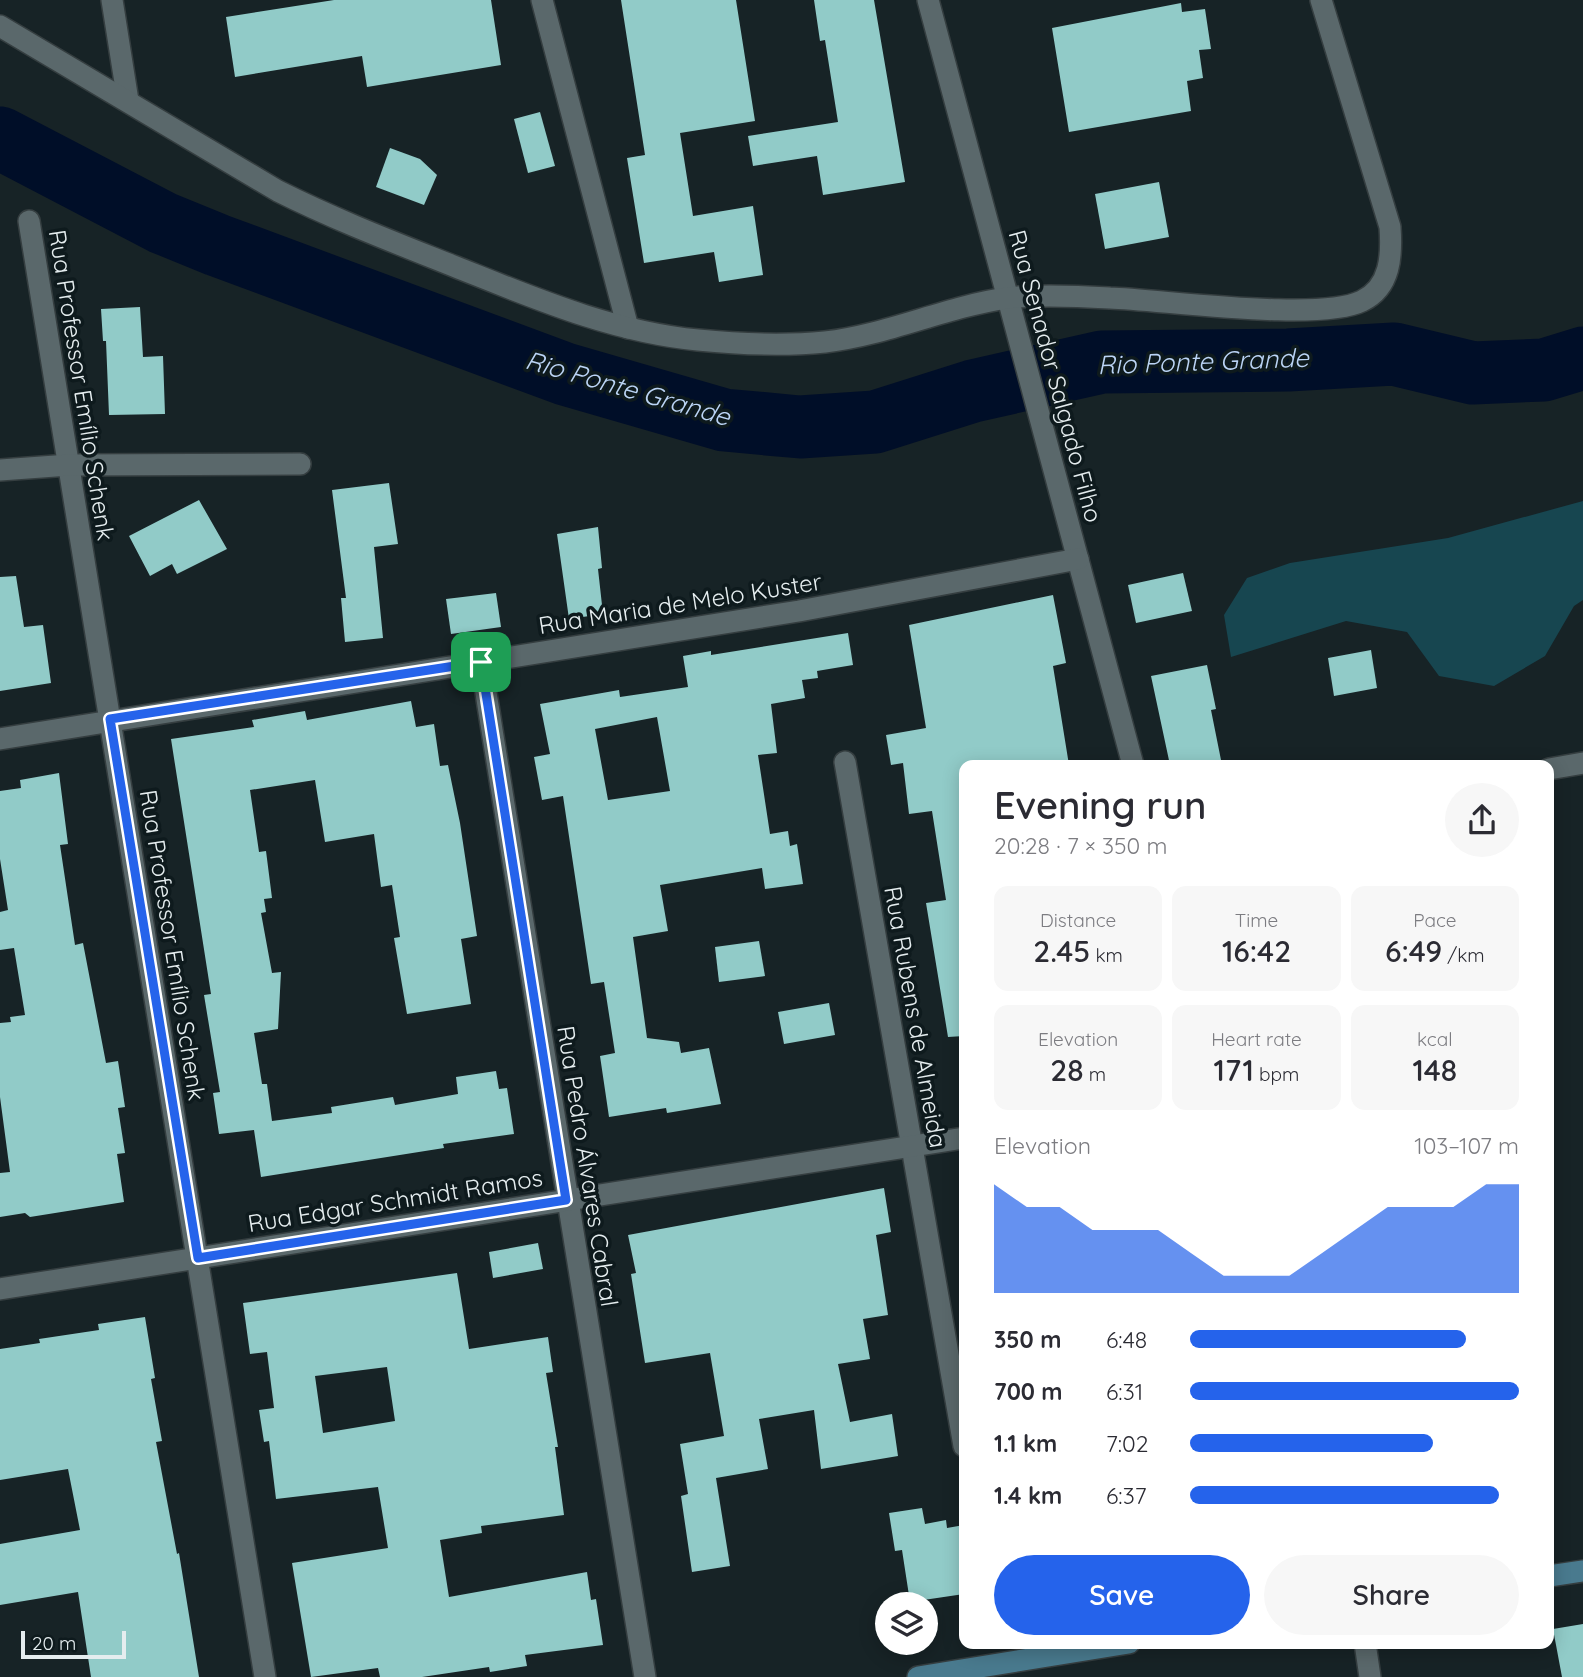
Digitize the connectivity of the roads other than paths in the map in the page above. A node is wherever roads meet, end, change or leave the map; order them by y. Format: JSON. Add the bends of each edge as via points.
{"nodes":[{"id":1,"x":112,"y":0,"type":"edge"},
{"id":2,"x":542,"y":0,"type":"edge"},
{"id":3,"x":928,"y":0,"type":"edge"},
{"id":4,"x":1321,"y":0,"type":"edge"},
{"id":5,"x":0,"y":26,"type":"edge"},
{"id":6,"x":128,"y":102,"type":"junction"},
{"id":7,"x":29,"y":221,"type":"dead end"},
{"id":8,"x":1008,"y":298,"type":"junction"},
{"id":9,"x":628,"y":328,"type":"junction"},
{"id":10,"x":300,"y":464,"type":"dead end"},
{"id":11,"x":69,"y":465,"type":"junction"},
{"id":12,"x":0,"y":470,"type":"edge"},
{"id":13,"x":1078,"y":559,"type":"junction"},
{"id":14,"x":481,"y":662,"type":"junction"},
{"id":15,"x":110,"y":719,"type":"junction"},
{"id":16,"x":0,"y":739,"type":"edge"},
{"id":17,"x":1132,"y":760,"type":"edge"},
{"id":18,"x":845,"y":762,"type":"dead end"},
{"id":19,"x":1583,"y":763,"type":"edge"},
{"id":20,"x":1554,"y":768,"type":"edge"},
{"id":21,"x":959,"y":1139,"type":"edge"},
{"id":22,"x":912,"y":1146,"type":"junction"},
{"id":23,"x":566,"y":1200,"type":"junction"},
{"id":24,"x":198,"y":1258,"type":"junction"},
{"id":25,"x":0,"y":1289,"type":"edge"},
{"id":26,"x":959,"y":1417,"type":"edge"},
{"id":27,"x":1583,"y":1571,"type":"edge"},
{"id":28,"x":1554,"y":1575,"type":"edge"},
{"id":29,"x":1101,"y":1649,"type":"edge"},
{"id":30,"x":1366,"y":1649,"type":"edge"},
{"id":31,"x":1004,"y":1670,"type":"edge"},
{"id":32,"x":265,"y":1677,"type":"edge"},
{"id":33,"x":645,"y":1677,"type":"edge"},
{"id":34,"x":918,"y":1677,"type":"edge"},
{"id":35,"x":1370,"y":1677,"type":"edge"}],
"edges":[{"from":1,"to":6,"type":"street"},
{"from":2,"to":9,"type":"street"},
{"from":3,"to":8,"type":"street","name":"Rua Senador Salgado Filho"},
{"from":4,"to":8,"type":"street","via":[[1390,227],[1392,260],[1380,287],[1363,301],[1305,310],[1108,298]]},
{"from":5,"to":6,"type":"street"},
{"from":6,"to":9,"type":"street","via":[[325,215],[559,309]]},
{"from":7,"to":11,"type":"street","name":"Rua Professor Emílio Schenk"},
{"from":8,"to":9,"type":"street","via":[[825,342],[697,340]]},
{"from":8,"to":13,"type":"street","name":"Rua Senador Salgado Filho"},
{"from":10,"to":11,"type":"street"},
{"from":11,"to":12,"type":"street"},
{"from":11,"to":15,"type":"street","name":"Rua Professor Emílio Schenk"},
{"from":13,"to":14,"type":"street","name":"Rua Maria de Melo Kuster","via":[[799,611]]},
{"from":13,"to":17,"type":"street","name":"Rua Senador Salgado Filho"},
{"from":14,"to":15,"type":"street","name":"Rua Maria de Melo Kuster"},
{"from":14,"to":23,"type":"street","name":"Rua Pedro Álvares Cabral"},
{"from":15,"to":16,"type":"street","name":"Rua Maria de Melo Kuster"},
{"from":15,"to":24,"type":"street","name":"Rua Professor Emílio Schenk"},
{"from":18,"to":22,"type":"street","name":"Rua Rubens de Almeida"},
{"from":19,"to":20,"type":"street"},
{"from":21,"to":22,"type":"street","name":"Rua Edgar Schmidt Ramos"},
{"from":22,"to":23,"type":"street","name":"Rua Edgar Schmidt Ramos"},
{"from":22,"to":26,"type":"street","name":"Rua Rubens de Almeida"},
{"from":23,"to":24,"type":"street","name":"Rua Edgar Schmidt Ramos"},
{"from":23,"to":33,"type":"street","name":"Rua Pedro Álvares Cabral"},
{"from":24,"to":25,"type":"street","name":"Rua Edgar Schmidt Ramos"},
{"from":24,"to":32,"type":"street","name":"Rua Professor Emílio Schenk"},
{"from":27,"to":28,"type":"main road"},
{"from":29,"to":31,"type":"main road"},
{"from":30,"to":35,"type":"street"},
{"from":31,"to":34,"type":"main road"}]}
